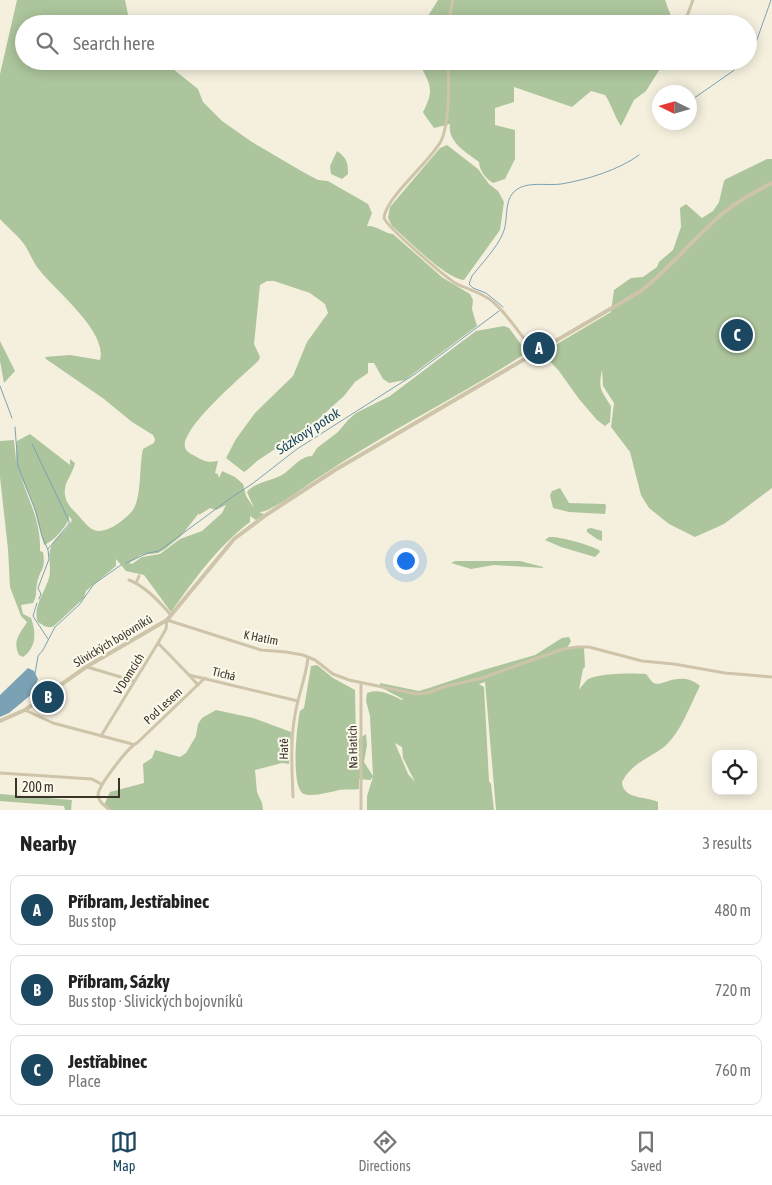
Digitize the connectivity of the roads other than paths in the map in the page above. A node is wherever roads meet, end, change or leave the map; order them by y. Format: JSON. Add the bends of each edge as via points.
{"nodes":[{"id":1,"x":453,"y":0,"type":"edge"},
{"id":2,"x":693,"y":0,"type":"edge"},
{"id":3,"x":450,"y":15,"type":"edge"},
{"id":4,"x":688,"y":15,"type":"edge"},
{"id":5,"x":448,"y":70,"type":"edge"},
{"id":6,"x":772,"y":183,"type":"edge"},
{"id":7,"x":536,"y":352,"type":"junction"},
{"id":8,"x":139,"y":576,"type":"dead end"},
{"id":9,"x":129,"y":580,"type":"dead end"},
{"id":10,"x":136,"y":583,"type":"junction"},
{"id":11,"x":172,"y":616,"type":"junction"},
{"id":12,"x":167,"y":620,"type":"junction"},
{"id":13,"x":158,"y":643,"type":"junction"},
{"id":14,"x":308,"y":658,"type":"junction"},
{"id":15,"x":86,"y":667,"type":"junction"},
{"id":16,"x":189,"y":675,"type":"junction"},
{"id":17,"x":772,"y":677,"type":"edge"},
{"id":18,"x":205,"y":678,"type":"junction"},
{"id":19,"x":134,"y":681,"type":"junction"},
{"id":20,"x":361,"y":684,"type":"junction"},
{"id":21,"x":198,"y":685,"type":"junction"},
{"id":22,"x":298,"y":702,"type":"junction"},
{"id":23,"x":24,"y":710,"type":"junction"},
{"id":24,"x":0,"y":721,"type":"edge"},
{"id":25,"x":101,"y":736,"type":"junction"},
{"id":26,"x":132,"y":745,"type":"junction"},
{"id":27,"x":0,"y":773,"type":"edge"},
{"id":28,"x":102,"y":784,"type":"junction"},
{"id":29,"x":293,"y":797,"type":"dead end"},
{"id":30,"x":110,"y":810,"type":"edge"},
{"id":31,"x":361,"y":810,"type":"edge"}],
"edges":[{"from":1,"to":3,"type":"street"},
{"from":2,"to":4,"type":"street"},
{"from":5,"to":7,"type":"street","via":[[448,116],[444,133],[434,152],[388,206],[384,218],[394,231],[448,278],[492,300]]},
{"from":6,"to":7,"type":"street","name":"Slivických bojovníků","via":[[724,212],[641,291]]},
{"from":7,"to":11,"type":"street","name":"Slivických bojovníků","via":[[335,470],[243,531]]},
{"from":8,"to":10,"type":"street"},
{"from":9,"to":10,"type":"street"},
{"from":10,"to":11,"type":"street"},
{"from":11,"to":12,"type":"street","name":"Slivických bojovníků"},
{"from":12,"to":13,"type":"street","name":"V Domcích"},
{"from":12,"to":14,"type":"street","name":"K Hatím","via":[[261,650]]},
{"from":12,"to":15,"type":"street","name":"Slivických bojovníků"},
{"from":13,"to":16,"type":"street"},
{"from":13,"to":19,"type":"street","name":"V Domcích"},
{"from":14,"to":20,"type":"street","name":"K Hatím","via":[[341,678]]},
{"from":14,"to":22,"type":"street"},
{"from":15,"to":19,"type":"street"},
{"from":15,"to":23,"type":"street","name":"Slivických bojovníků"},
{"from":16,"to":18,"type":"street","name":"Tichá"},
{"from":16,"to":21,"type":"street"},
{"from":17,"to":20,"type":"street","name":"K Hatím","via":[[642,661],[589,647],[577,647],[427,693],[408,693]]},
{"from":18,"to":21,"type":"street","name":"Pod Lesem"},
{"from":18,"to":22,"type":"street","name":"Tichá"},
{"from":19,"to":25,"type":"street","name":"V Domcích"},
{"from":20,"to":31,"type":"street","name":"Na Hatích"},
{"from":21,"to":26,"type":"street","name":"Pod Lesem"},
{"from":22,"to":29,"type":"street","name":"Hatě","via":[[293,734]]},
{"from":23,"to":24,"type":"street","name":"Slivických bojovníků"},
{"from":23,"to":25,"type":"street","via":[[53,723]]},
{"from":25,"to":26,"type":"street"},
{"from":26,"to":28,"type":"street","name":"Pod Lesem"},
{"from":27,"to":28,"type":"street","via":[[92,779]]},
{"from":28,"to":30,"type":"street","via":[[99,799]]}]}
